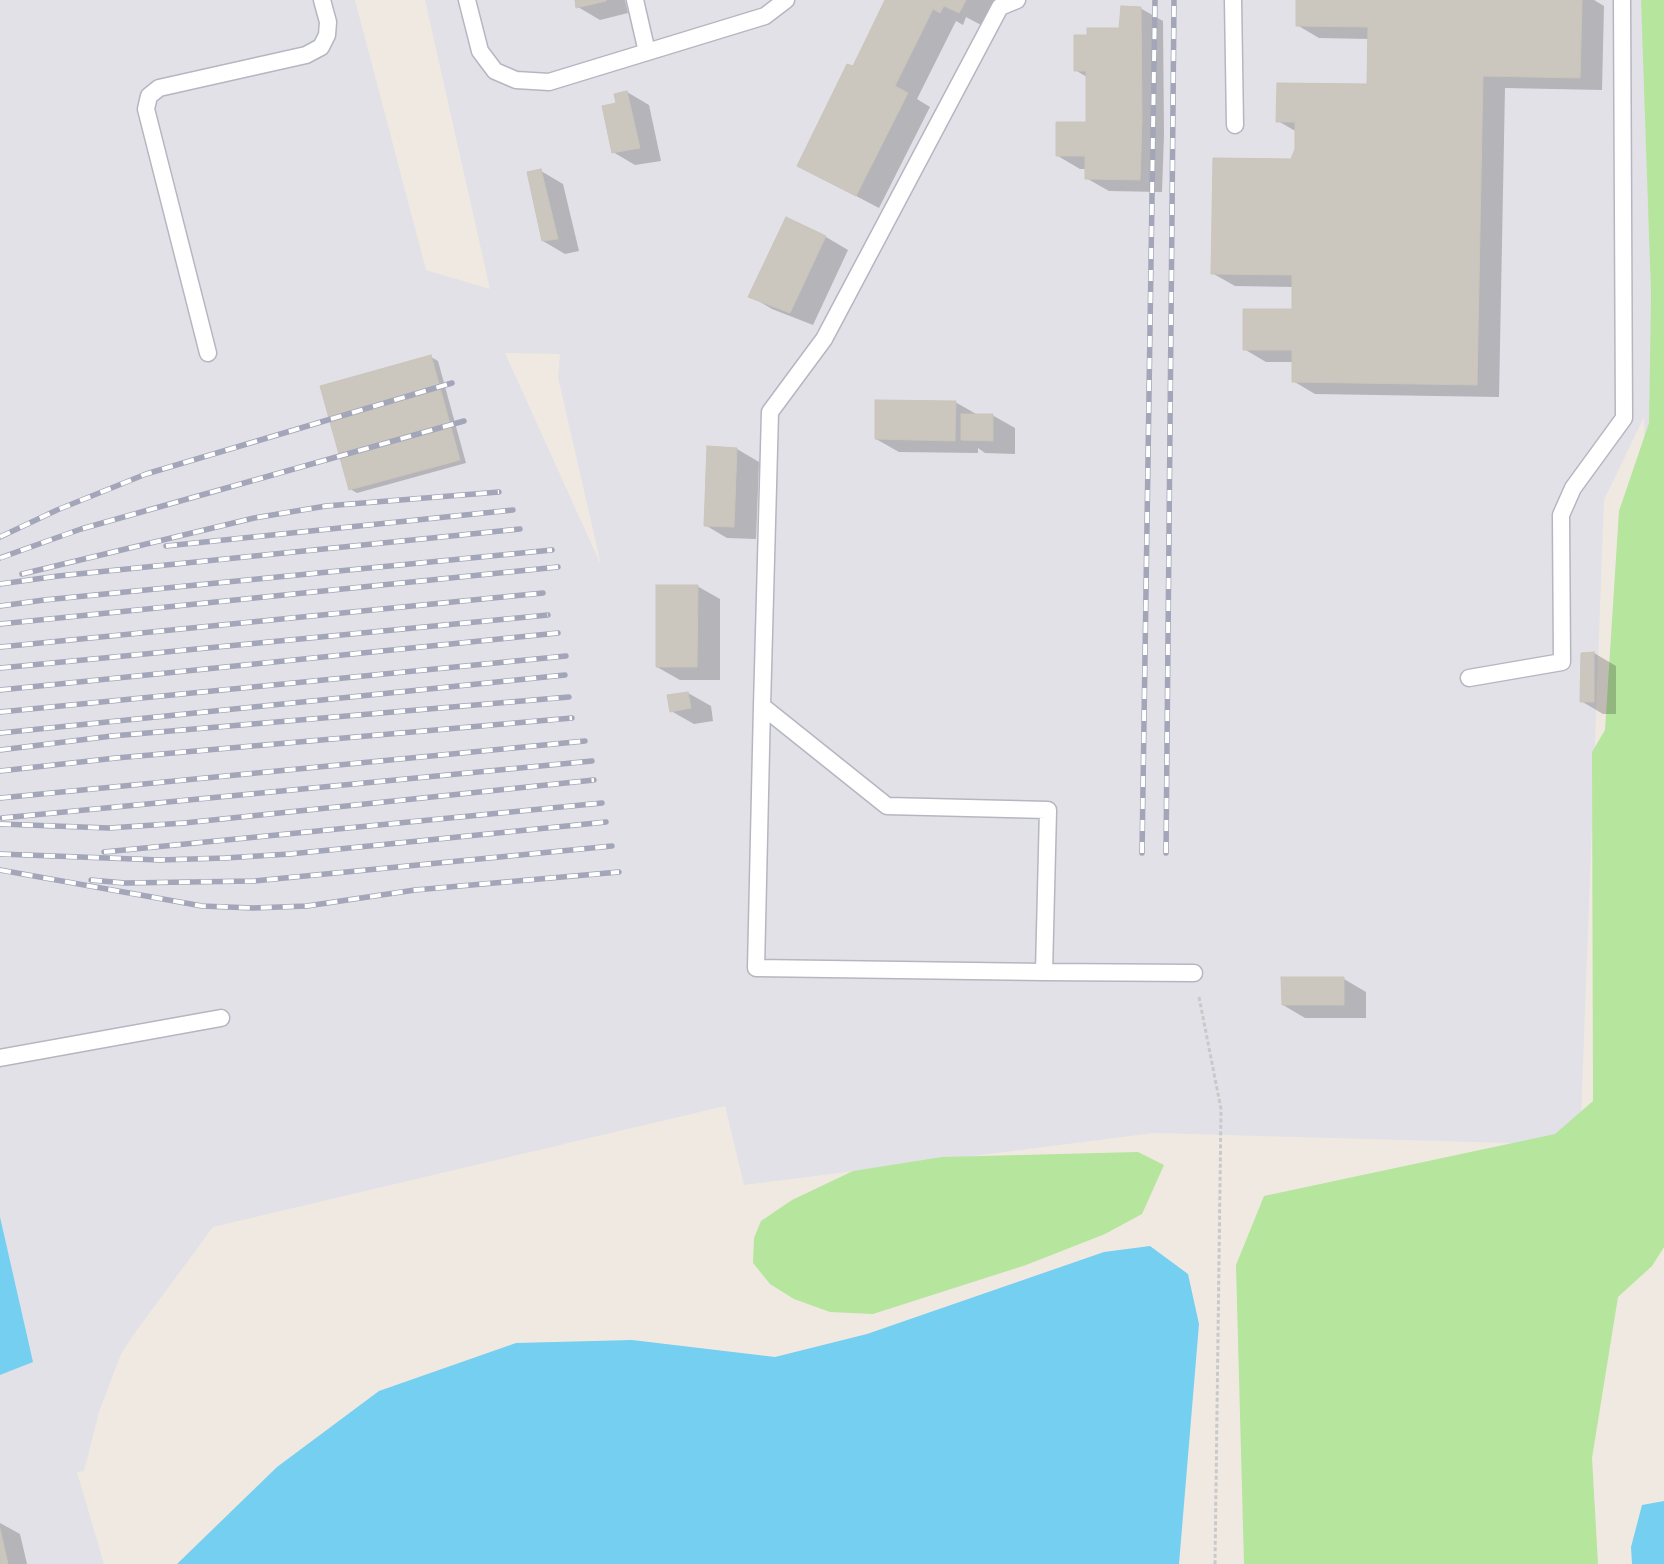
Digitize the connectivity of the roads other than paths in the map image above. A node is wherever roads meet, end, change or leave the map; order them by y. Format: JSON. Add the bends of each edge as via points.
{"nodes":[{"id":1,"x":322,"y":0,"type":"edge"},
{"id":2,"x":467,"y":0,"type":"edge"},
{"id":3,"x":635,"y":0,"type":"edge"},
{"id":4,"x":786,"y":0,"type":"edge"},
{"id":5,"x":1017,"y":0,"type":"edge"},
{"id":6,"x":1233,"y":0,"type":"edge"},
{"id":7,"x":1622,"y":0,"type":"edge"},
{"id":8,"x":647,"y":52,"type":"junction"},
{"id":9,"x":1235,"y":125,"type":"dead end"},
{"id":10,"x":208,"y":353,"type":"dead end"},
{"id":11,"x":1469,"y":678,"type":"dead end"},
{"id":12,"x":762,"y":706,"type":"junction"},
{"id":13,"x":1044,"y":972,"type":"junction"},
{"id":14,"x":1194,"y":973,"type":"road end"},
{"id":15,"x":221,"y":1018,"type":"dead end"},
{"id":16,"x":0,"y":1058,"type":"edge"}],
"edges":[{"from":1,"to":10,"type":"lane","via":[[328,22],[327,35],[321,46],[306,55],[159,88],[149,96],[146,109]]},
{"from":2,"to":8,"type":"lane","via":[[480,51],[496,71],[516,80],[549,82]]},
{"from":3,"to":8,"type":"lane"},
{"from":4,"to":8,"type":"lane","via":[[765,16]]},
{"from":5,"to":12,"type":"lane","via":[[1000,7],[824,339],[770,412]]},
{"from":6,"to":9,"type":"lane"},
{"from":7,"to":11,"type":"lane","via":[[1624,418],[1573,488],[1561,515],[1562,662]]},
{"from":12,"to":13,"type":"lane","via":[[887,806],[1048,810]]},
{"from":12,"to":13,"type":"lane","via":[[756,968]]},
{"from":13,"to":14,"type":"lane"},
{"from":15,"to":16,"type":"lane"}]}
